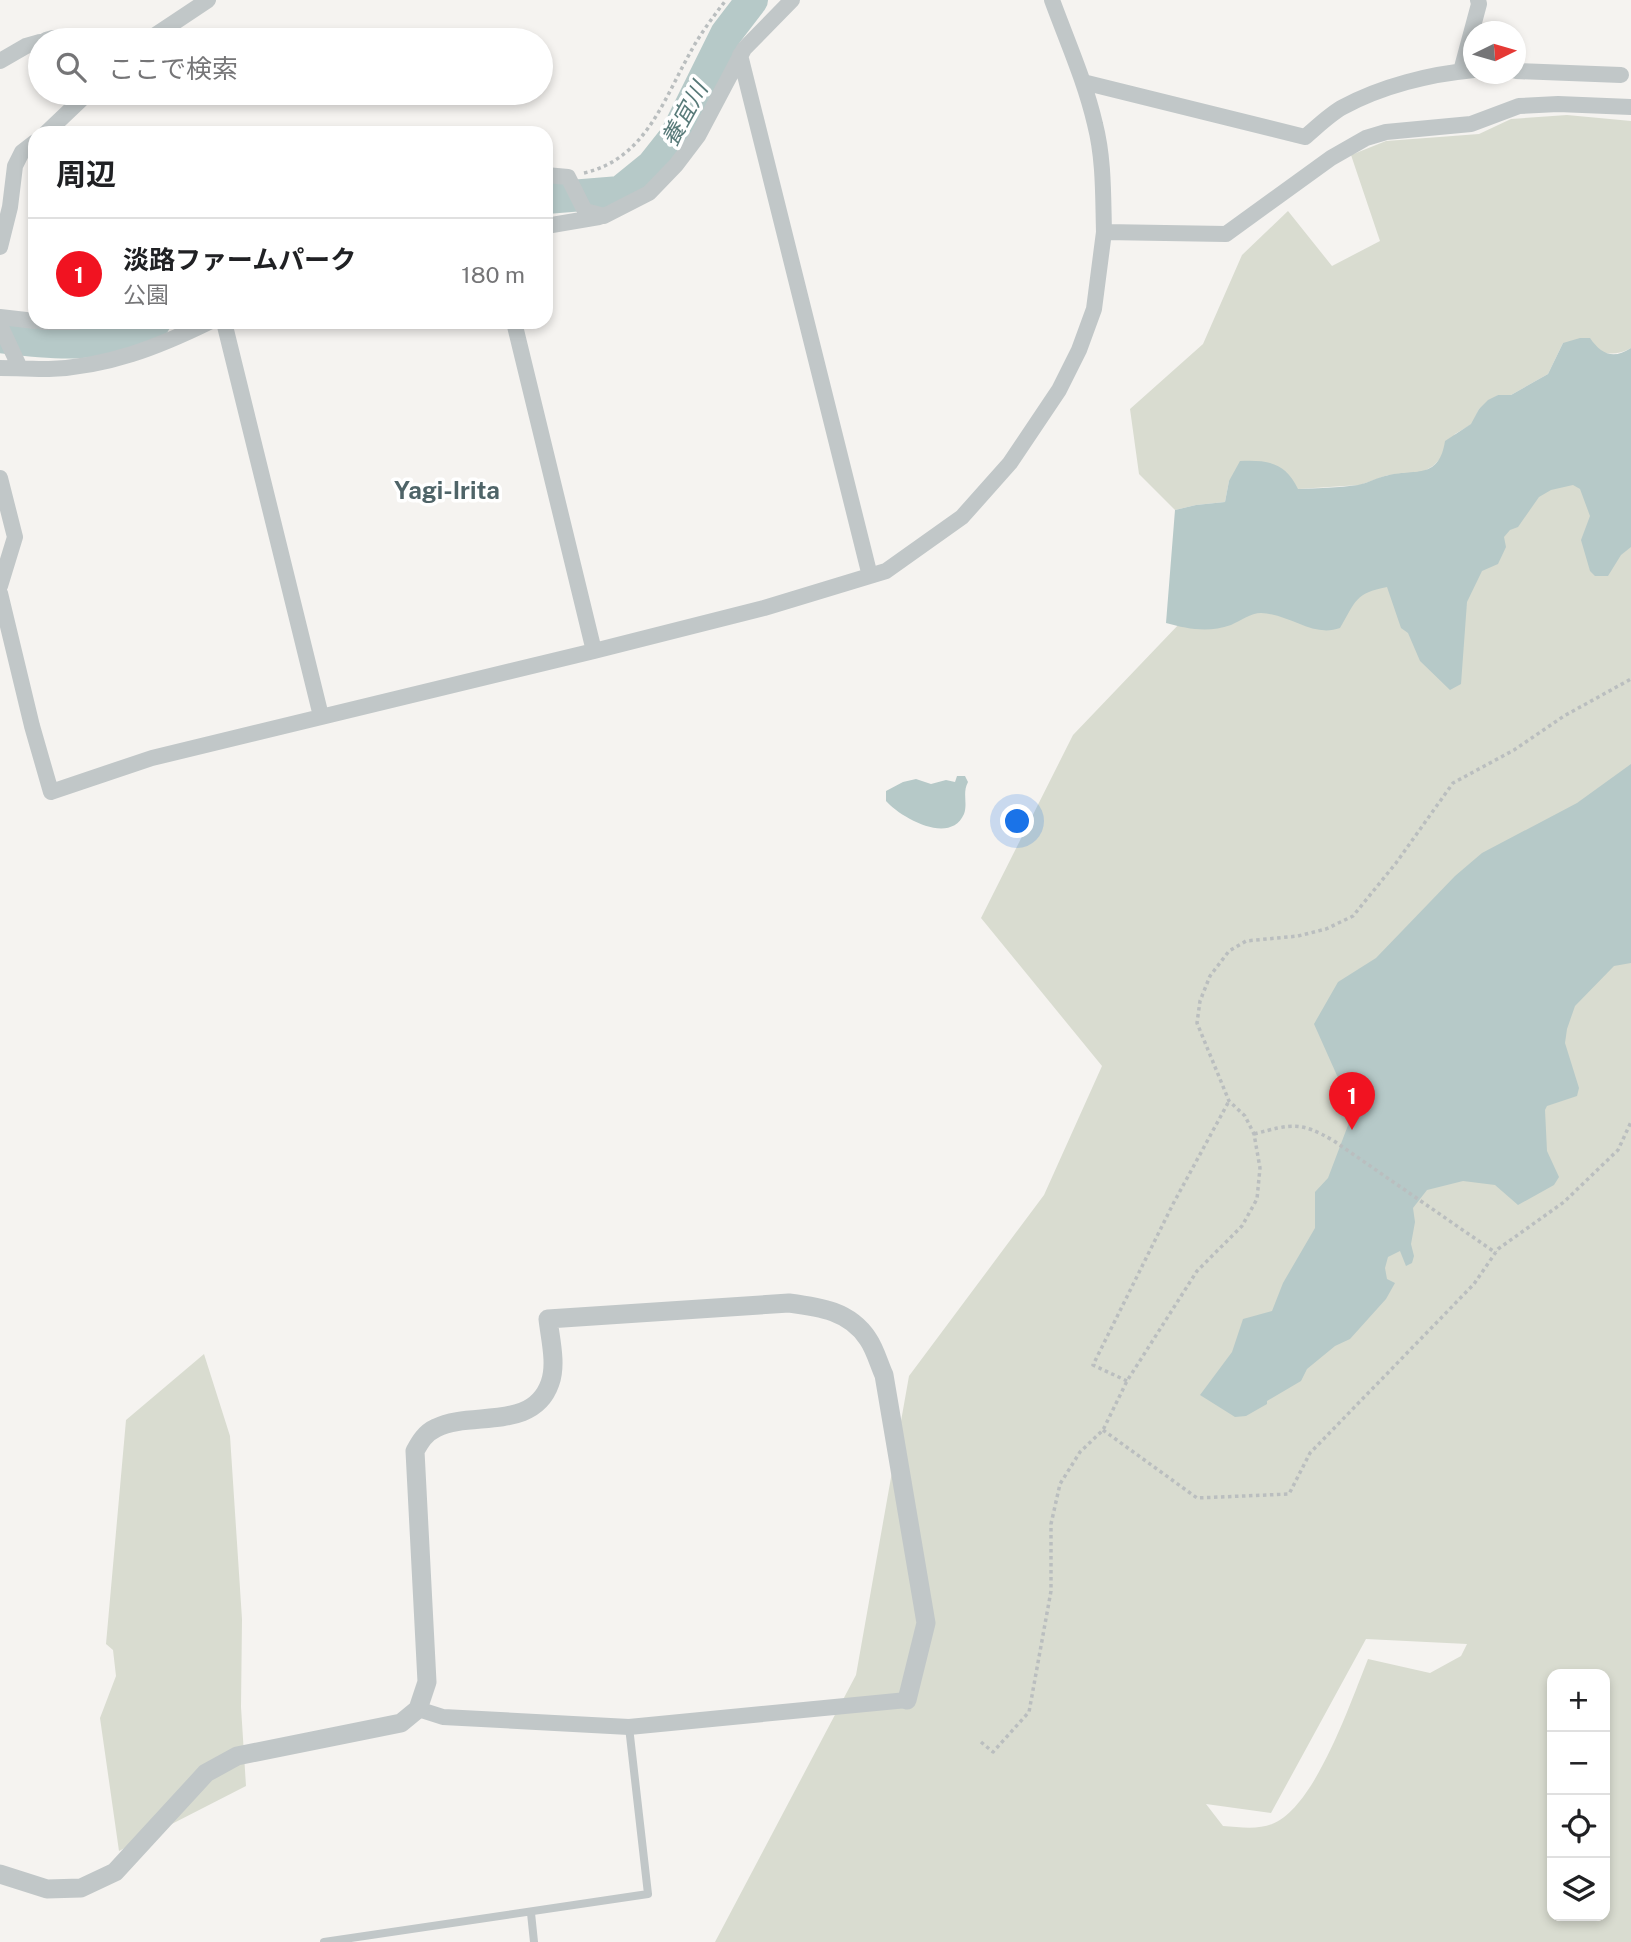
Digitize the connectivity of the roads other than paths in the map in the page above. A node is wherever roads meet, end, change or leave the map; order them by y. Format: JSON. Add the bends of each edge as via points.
{"nodes":[{"id":1,"x":208,"y":0,"type":"edge"},
{"id":2,"x":792,"y":0,"type":"edge"},
{"id":3,"x":1052,"y":0,"type":"edge"},
{"id":4,"x":1478,"y":0,"type":"edge"},
{"id":5,"x":1476,"y":21,"type":"edge"},
{"id":6,"x":166,"y":28,"type":"edge"},
{"id":7,"x":28,"y":45,"type":"edge"},
{"id":8,"x":740,"y":55,"type":"junction"},
{"id":9,"x":0,"y":61,"type":"edge"},
{"id":10,"x":1526,"y":71,"type":"edge"},
{"id":11,"x":1463,"y":72,"type":"edge"},
{"id":12,"x":1621,"y":75,"type":"dead end"},
{"id":13,"x":1083,"y":82,"type":"junction"},
{"id":14,"x":75,"y":105,"type":"edge"},
{"id":15,"x":1631,"y":107,"type":"edge"},
{"id":16,"x":53,"y":126,"type":"edge"},
{"id":17,"x":28,"y":147,"type":"edge"},
{"id":18,"x":553,"y":176,"type":"edge"},
{"id":19,"x":604,"y":216,"type":"junction"},
{"id":20,"x":553,"y":225,"type":"edge"},
{"id":21,"x":1104,"y":232,"type":"junction"},
{"id":22,"x":0,"y":247,"type":"edge"},
{"id":23,"x":0,"y":317,"type":"edge"},
{"id":24,"x":28,"y":320,"type":"edge"},
{"id":25,"x":0,"y":325,"type":"edge"},
{"id":26,"x":194,"y":329,"type":"edge"},
{"id":27,"x":226,"y":329,"type":"edge"},
{"id":28,"x":516,"y":329,"type":"edge"},
{"id":29,"x":0,"y":368,"type":"edge"},
{"id":30,"x":20,"y":368,"type":"junction"},
{"id":31,"x":0,"y":478,"type":"edge"},
{"id":32,"x":870,"y":576,"type":"junction"},
{"id":33,"x":0,"y":586,"type":"edge"},
{"id":34,"x":0,"y":593,"type":"edge"},
{"id":35,"x":594,"y":651,"type":"junction"},
{"id":36,"x":321,"y":716,"type":"junction"},
{"id":37,"x":907,"y":1700,"type":"joint"},
{"id":38,"x":418,"y":1709,"type":"junction"},
{"id":39,"x":629,"y":1727,"type":"junction"},
{"id":40,"x":0,"y":1874,"type":"edge"},
{"id":41,"x":531,"y":1913,"type":"junction"},
{"id":42,"x":324,"y":1942,"type":"edge"},
{"id":43,"x":534,"y":1942,"type":"edge"}],
"edges":[{"from":1,"to":6,"type":"street"},
{"from":2,"to":8,"type":"street"},
{"from":3,"to":13,"type":"street"},
{"from":4,"to":5,"type":"street"},
{"from":7,"to":9,"type":"street"},
{"from":8,"to":19,"type":"street","via":[[698,136],[676,165],[649,193]]},
{"from":8,"to":32,"type":"street"},
{"from":10,"to":12,"type":"street"},
{"from":11,"to":13,"type":"street","via":[[1412,81],[1342,107],[1305,137]]},
{"from":13,"to":21,"type":"street","via":[[1096,125]]},
{"from":14,"to":16,"type":"street"},
{"from":15,"to":21,"type":"street","via":[[1519,106],[1471,124],[1386,132],[1331,158],[1226,234]]},
{"from":17,"to":22,"type":"street","via":[[15,166]]},
{"from":18,"to":19,"type":"street","via":[[568,177],[585,211]]},
{"from":19,"to":20,"type":"street"},
{"from":21,"to":32,"type":"street","via":[[1094,309],[1079,350],[1059,390],[1010,463],[962,517],[886,571]]},
{"from":23,"to":24,"type":"street"},
{"from":25,"to":30,"type":"street"},
{"from":26,"to":30,"type":"street","via":[[149,350],[110,361]]},
{"from":27,"to":36,"type":"street"},
{"from":28,"to":35,"type":"street"},
{"from":29,"to":30,"type":"street"},
{"from":31,"to":33,"type":"street","via":[[15,537]]},
{"from":32,"to":35,"type":"street"},
{"from":34,"to":36,"type":"street","via":[[51,792],[152,758]]},
{"from":35,"to":36,"type":"street"},
{"from":37,"to":38,"type":"street","via":[[926,1623],[884,1375],[868,1338],[845,1316],[789,1303],[548,1319],[552,1365],[542,1398],[527,1410],[436,1427],[423,1438],[415,1451],[428,1682]]},
{"from":37,"to":39,"type":"street"},
{"from":38,"to":39,"type":"street","via":[[443,1717]]},
{"from":38,"to":40,"type":"street","via":[[401,1723],[237,1756],[206,1773],[115,1872],[81,1888],[47,1889]]},
{"from":39,"to":41,"type":"lane","via":[[648,1894]]},
{"from":41,"to":42,"type":"lane"},
{"from":41,"to":43,"type":"lane"}]}
